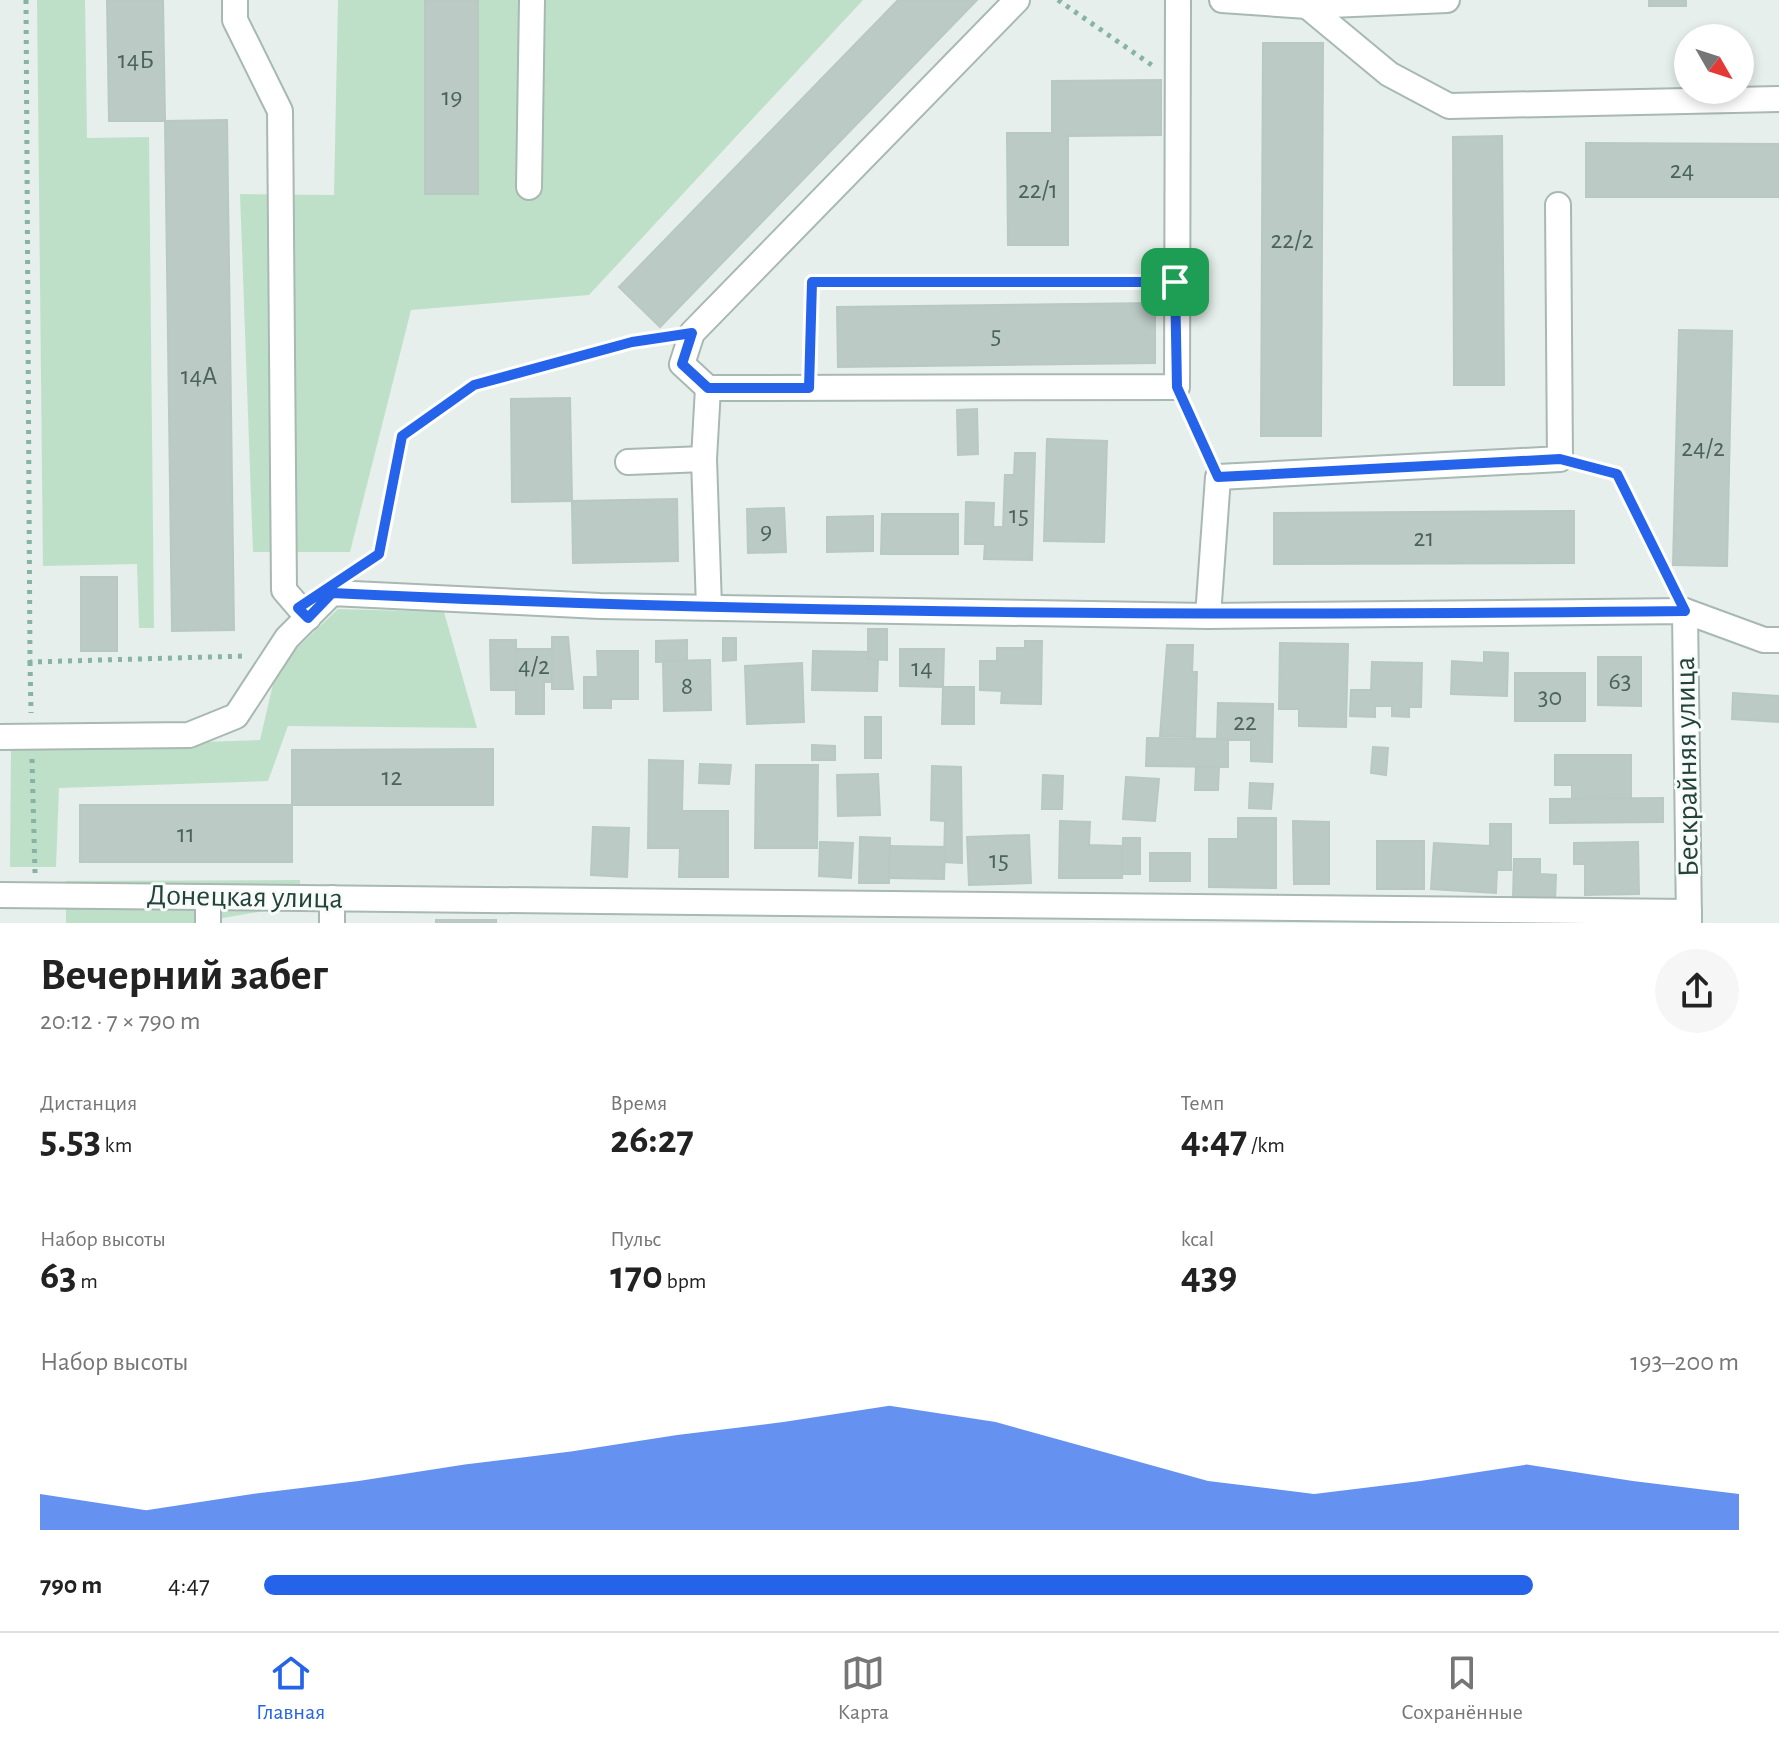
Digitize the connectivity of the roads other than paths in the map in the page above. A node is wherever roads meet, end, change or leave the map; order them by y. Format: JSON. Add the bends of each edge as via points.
{"nodes":[{"id":1,"x":235,"y":0,"type":"edge"},
{"id":2,"x":532,"y":0,"type":"edge"},
{"id":3,"x":1017,"y":0,"type":"edge"},
{"id":4,"x":1178,"y":0,"type":"edge"},
{"id":5,"x":1222,"y":0,"type":"edge"},
{"id":6,"x":1447,"y":0,"type":"edge"},
{"id":7,"x":1307,"y":6,"type":"junction"},
{"id":8,"x":1779,"y":99,"type":"edge"},
{"id":9,"x":529,"y":187,"type":"dead end"},
{"id":10,"x":1558,"y":205,"type":"dead end"},
{"id":11,"x":708,"y":388,"type":"junction"},
{"id":12,"x":704,"y":459,"type":"junction"},
{"id":13,"x":628,"y":462,"type":"dead end"},
{"id":14,"x":709,"y":607,"type":"junction"},
{"id":15,"x":1685,"y":611,"type":"junction"},
{"id":16,"x":1208,"y":616,"type":"junction"},
{"id":17,"x":308,"y":618,"type":"junction"},
{"id":18,"x":1779,"y":640,"type":"edge"},
{"id":19,"x":0,"y":737,"type":"edge"},
{"id":20,"x":0,"y":895,"type":"edge"},
{"id":21,"x":208,"y":897,"type":"junction"},
{"id":22,"x":332,"y":898,"type":"junction"},
{"id":23,"x":1689,"y":918,"type":"edge"},
{"id":24,"x":208,"y":923,"type":"edge"},
{"id":25,"x":332,"y":923,"type":"edge"}],
"edges":[{"from":1,"to":17,"type":"street","via":[[235,20],[280,111],[284,590]]},
{"from":2,"to":9,"type":"street"},
{"from":3,"to":11,"type":"street","via":[[692,333],[682,364]]},
{"from":4,"to":11,"type":"street","via":[[1177,387]]},
{"from":5,"to":7,"type":"street"},
{"from":6,"to":7,"type":"street"},
{"from":7,"to":8,"type":"street","via":[[1389,74],[1449,106]]},
{"from":10,"to":16,"type":"street","via":[[1560,459],[1218,477]]},
{"from":11,"to":12,"type":"street"},
{"from":12,"to":13,"type":"street"},
{"from":12,"to":14,"type":"street"},
{"from":14,"to":16,"type":"street"},
{"from":14,"to":17,"type":"street","via":[[332,593]]},
{"from":15,"to":16,"type":"street"},
{"from":15,"to":18,"type":"street","via":[[1764,640]]},
{"from":15,"to":23,"type":"street","name":"Бескрайняя улица"},
{"from":17,"to":19,"type":"street","via":[[287,638],[236,716],[189,735]]},
{"from":20,"to":21,"type":"street","name":"Донецкая улица"},
{"from":21,"to":22,"type":"street","name":"Донецкая улица"},
{"from":21,"to":24,"type":"street"},
{"from":22,"to":23,"type":"street","name":"Донецкая улица"},
{"from":22,"to":25,"type":"street"}]}
